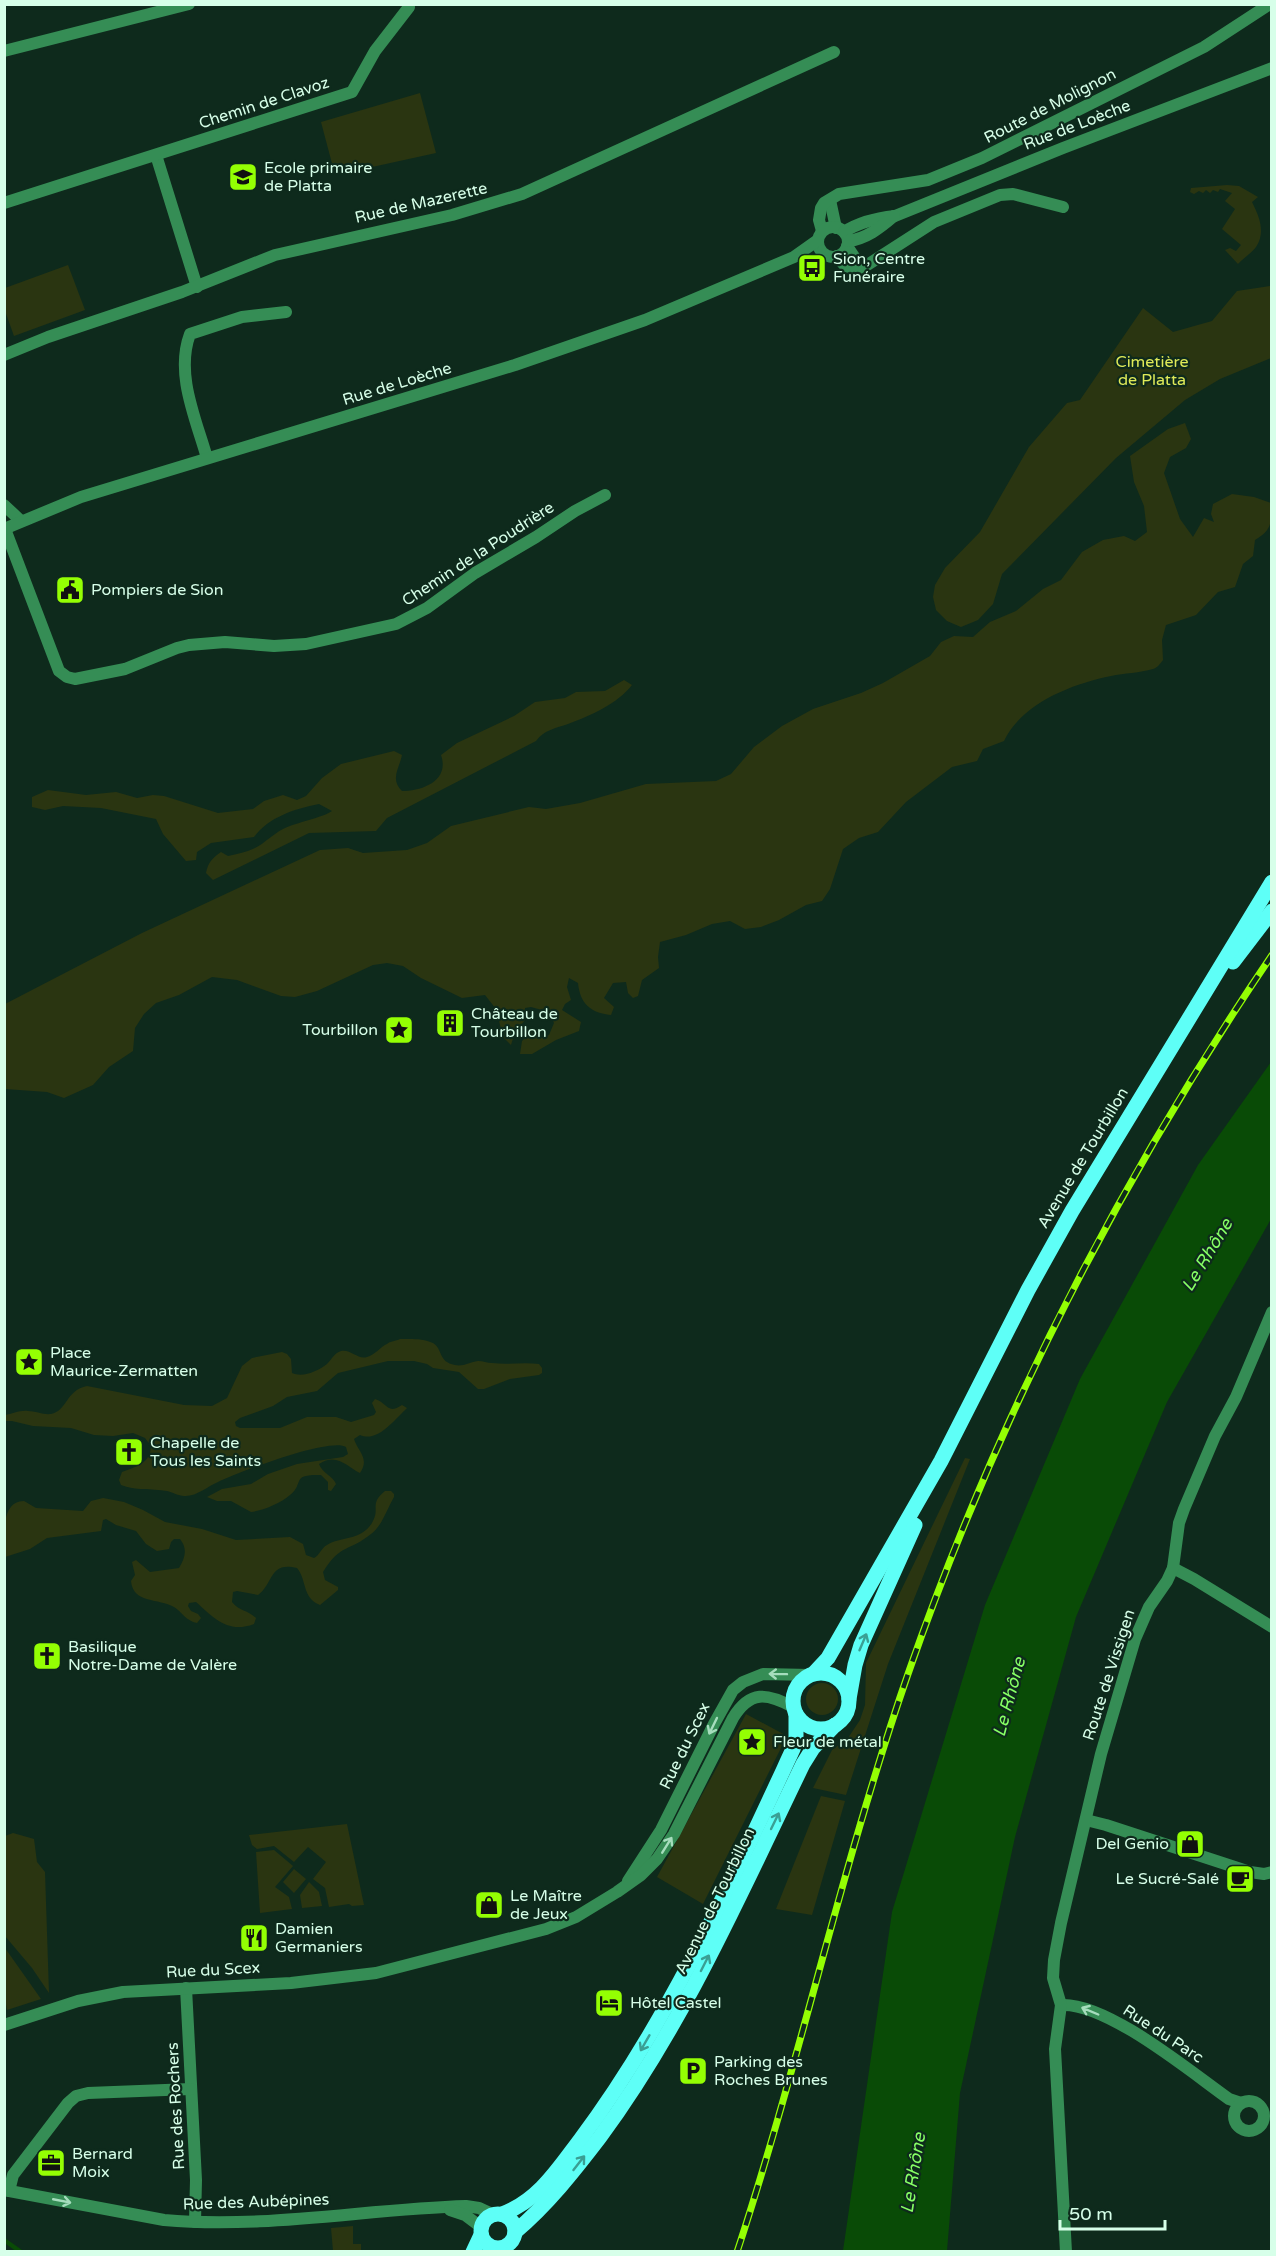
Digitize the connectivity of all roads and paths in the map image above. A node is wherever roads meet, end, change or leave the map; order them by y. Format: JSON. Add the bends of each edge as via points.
{"nodes":[{"id":1,"x":189,"y":4,"type":"edge"},
{"id":2,"x":1270,"y":4,"type":"edge"},
{"id":3,"x":409,"y":7,"type":"dead end"},
{"id":4,"x":4,"y":51,"type":"edge"},
{"id":5,"x":834,"y":52,"type":"dead end"},
{"id":6,"x":1272,"y":68,"type":"edge"},
{"id":7,"x":156,"y":155,"type":"junction"},
{"id":8,"x":830,"y":200,"type":"junction"},
{"id":9,"x":4,"y":203,"type":"edge"},
{"id":10,"x":1063,"y":207,"type":"dead end"},
{"id":11,"x":820,"y":236,"type":"junction"},
{"id":12,"x":844,"y":237,"type":"junction"},
{"id":13,"x":823,"y":254,"type":"junction"},
{"id":14,"x":837,"y":256,"type":"junction"},
{"id":15,"x":794,"y":257,"type":"junction"},
{"id":16,"x":856,"y":267,"type":"junction"},
{"id":17,"x":197,"y":286,"type":"junction"},
{"id":18,"x":286,"y":312,"type":"dead end"},
{"id":19,"x":4,"y":354,"type":"edge"},
{"id":20,"x":207,"y":458,"type":"junction"},
{"id":21,"x":605,"y":495,"type":"dead end"},
{"id":22,"x":4,"y":505,"type":"edge"},
{"id":23,"x":21,"y":521,"type":"junction"},
{"id":24,"x":5,"y":529,"type":"edge"},
{"id":25,"x":1272,"y":882,"type":"edge"},
{"id":26,"x":1272,"y":911,"type":"edge"},
{"id":27,"x":1176,"y":1039,"type":"junction"},
{"id":28,"x":1272,"y":1312,"type":"edge"},
{"id":29,"x":941,"y":1461,"type":"junction"},
{"id":30,"x":1173,"y":1568,"type":"junction"},
{"id":31,"x":1272,"y":1627,"type":"edge"},
{"id":32,"x":812,"y":1674,"type":"junction"},
{"id":33,"x":849,"y":1699,"type":"junction"},
{"id":34,"x":795,"y":1711,"type":"junction"},
{"id":35,"x":835,"y":1725,"type":"junction"},
{"id":36,"x":1086,"y":1820,"type":"junction"},
{"id":37,"x":1272,"y":1872,"type":"edge"},
{"id":38,"x":626,"y":1885,"type":"junction"},
{"id":39,"x":186,"y":1988,"type":"junction"},
{"id":40,"x":1061,"y":2005,"type":"junction"},
{"id":41,"x":4,"y":2025,"type":"edge"},
{"id":42,"x":191,"y":2089,"type":"junction"},
{"id":43,"x":1241,"y":2103,"type":"junction"},
{"id":44,"x":1267,"y":2127,"type":"edge"},
{"id":45,"x":7,"y":2190,"type":"edge"},
{"id":46,"x":440,"y":2209,"type":"junction"},
{"id":47,"x":497,"y":2214,"type":"junction"},
{"id":48,"x":195,"y":2222,"type":"junction"},
{"id":49,"x":481,"y":2231,"type":"junction"},
{"id":50,"x":515,"y":2232,"type":"junction"},
{"id":51,"x":498,"y":2250,"type":"edge"},
{"id":52,"x":473,"y":2252,"type":"edge"},
{"id":53,"x":1066,"y":2252,"type":"edge"}],
"edges":[{"from":1,"to":4,"type":"street"},
{"from":2,"to":8,"type":"street","name":"Route de Molignon","via":[[1204,47],[982,158],[928,180],[847,193]]},
{"from":3,"to":7,"type":"street","name":"Chemin de Clavoz","via":[[375,51],[352,92]]},
{"from":5,"to":17,"type":"street","name":"Rue de Mazerette","via":[[522,194],[452,215],[283,252]]},
{"from":6,"to":12,"type":"street","name":"Rue de Loèche","via":[[895,216],[853,226]]},
{"from":7,"to":9,"type":"street","name":"Chemin de Clavoz"},
{"from":7,"to":17,"type":"street"},
{"from":8,"to":11,"type":"street","via":[[821,208]]},
{"from":8,"to":12,"type":"street"},
{"from":10,"to":16,"type":"street","via":[[1020,195],[1000,195],[934,222],[866,267]]},
{"from":11,"to":12,"type":"street"},
{"from":11,"to":13,"type":"street"},
{"from":11,"to":15,"type":"street","name":"Rue de Loèche"},
{"from":12,"to":14,"type":"street","via":[[842,254]]},
{"from":12,"to":16,"type":"street"},
{"from":13,"to":14,"type":"street","name":"Rue de Loèche"},
{"from":13,"to":15,"type":"street","name":"Rue de Loèche"},
{"from":14,"to":16,"type":"street","via":[[845,266]]},
{"from":15,"to":20,"type":"street","name":"Rue de Loèche","via":[[590,340]]},
{"from":17,"to":19,"type":"street","name":"Rue de Mazerette"},
{"from":18,"to":20,"type":"street","via":[[242,317],[190,334],[186,344],[185,385]]},
{"from":20,"to":23,"type":"street","name":"Rue de Loèche","via":[[81,497]]},
{"from":21,"to":24,"type":"street","name":"Chemin de la Poudrière","via":[[396,624],[306,644],[189,645],[125,669],[75,679],[59,671]]},
{"from":22,"to":23,"type":"street"},
{"from":23,"to":24,"type":"street","name":"Rue de Loèche"},
{"from":25,"to":27,"type":"main road","name":"Avenue de Tourbillon"},
{"from":26,"to":27,"type":"main road"},
{"from":27,"to":29,"type":"main road","name":"Avenue de Tourbillon","via":[[1051,1249]]},
{"from":28,"to":30,"type":"street","name":"Route de Vissigen","via":[[1184,1509]]},
{"from":29,"to":32,"type":"main road","name":"Avenue de Tourbillon","via":[[828,1658]]},
{"from":33,"to":29,"type":"main road","name":"Avenue de Tourbillon","one_way":true,"via":[[861,1645]]},
{"from":30,"to":31,"type":"street"},
{"from":30,"to":36,"type":"street","name":"Route de Vissigen","via":[[1135,1639]]},
{"from":32,"to":33,"type":"main road","via":[[827,1673],[839,1679]]},
{"from":32,"to":34,"type":"main road","via":[[794,1690]]},
{"from":32,"to":38,"type":"street","name":"Rue du Scex","one_way":true,"via":[[763,1674],[733,1690],[661,1830]]},
{"from":33,"to":35,"type":"main road","via":[[844,1716]]},
{"from":34,"to":35,"type":"main road","via":[[814,1728]]},
{"from":38,"to":34,"type":"street","name":"Rue du Scex","one_way":true,"via":[[652,1866],[663,1851],[742,1704],[761,1696],[777,1699]]},
{"from":34,"to":47,"type":"main road","name":"Avenue de Tourbillon","one_way":true,"via":[[793,1749],[712,1916],[635,2061],[547,2182],[525,2203]]},
{"from":50,"to":35,"type":"main road","name":"Avenue de Tourbillon","one_way":true,"via":[[542,2208],[585,2156],[663,2043],[725,1926],[802,1764]]},
{"from":36,"to":37,"type":"street","via":[[1250,1872]]},
{"from":36,"to":40,"type":"street","name":"Route de Vissigen","via":[[1054,1960],[1053,1978]]},
{"from":38,"to":39,"type":"street","name":"Rue du Scex","via":[[596,1906],[554,1926],[408,1966],[324,1980]]},
{"from":39,"to":41,"type":"street","name":"Rue du Scex","via":[[97,1997]]},
{"from":39,"to":42,"type":"street","name":"Rue des Rochers"},
{"from":43,"to":40,"type":"street","name":"Rue du Parc","one_way":true,"via":[[1229,2099],[1116,2023],[1078,2006]]},
{"from":40,"to":53,"type":"street","name":"Route de Vissigen","via":[[1055,2049]]},
{"from":42,"to":45,"type":"street","via":[[76,2096],[13,2175]]},
{"from":42,"to":48,"type":"street","name":"Rue des Rochers"},
{"from":43,"to":44,"type":"street","name":"Rue du Parc","via":[[1251,2101],[1259,2105]]},
{"from":43,"to":44,"type":"street","name":"Rue du Parc","via":[[1233,2116],[1240,2129],[1250,2132]]},
{"from":45,"to":48,"type":"street","name":"Rue des Aubépines","one_way":true,"via":[[164,2220]]},
{"from":46,"to":47,"type":"street","name":"Rue des Aubépines","via":[[470,2206]]},
{"from":46,"to":48,"type":"street","name":"Rue des Aubépines"},
{"from":46,"to":49,"type":"street","name":"Rue des Aubépines","via":[[458,2212]]},
{"from":47,"to":49,"type":"main road","via":[[486,2218]]},
{"from":47,"to":50,"type":"main road","via":[[512,2220]]},
{"from":49,"to":51,"type":"main road","via":[[487,2245]]},
{"from":49,"to":52,"type":"main road"},
{"from":50,"to":51,"type":"main road","via":[[509,2244]]}]}
